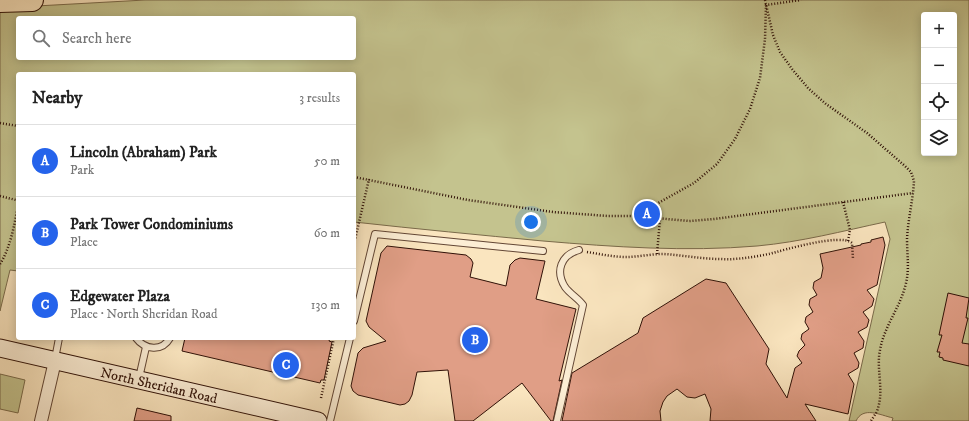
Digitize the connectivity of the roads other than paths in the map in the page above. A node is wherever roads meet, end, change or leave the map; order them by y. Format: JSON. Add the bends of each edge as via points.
{"nodes":[{"id":1,"x":32,"y":0,"type":"edge"},
{"id":2,"x":0,"y":1,"type":"edge"},
{"id":3,"x":579,"y":250,"type":"road end"},
{"id":4,"x":543,"y":251,"type":"dead end"},
{"id":5,"x":356,"y":311,"type":"edge"},
{"id":6,"x":59,"y":340,"type":"edge"},
{"id":7,"x":138,"y":340,"type":"edge"},
{"id":8,"x":168,"y":340,"type":"edge"},
{"id":9,"x":350,"y":340,"type":"edge"},
{"id":10,"x":146,"y":347,"type":"junction"},
{"id":11,"x":0,"y":348,"type":"edge"},
{"id":12,"x":54,"y":361,"type":"junction"},
{"id":13,"x":139,"y":380,"type":"junction"},
{"id":14,"x":41,"y":421,"type":"edge"},
{"id":15,"x":318,"y":421,"type":"edge"},
{"id":16,"x":330,"y":421,"type":"edge"},
{"id":17,"x":557,"y":421,"type":"edge"}],
"edges":[{"from":1,"to":2,"type":"highway"},
{"from":3,"to":17,"type":"lane","via":[[564,257],[560,274],[565,287],[583,304]]},
{"from":4,"to":5,"type":"lane","via":[[374,234]]},
{"from":6,"to":12,"type":"lane"},
{"from":7,"to":10,"type":"lane"},
{"from":8,"to":10,"type":"lane","via":[[158,348]]},
{"from":9,"to":16,"type":"lane"},
{"from":10,"to":13,"type":"lane"},
{"from":11,"to":12,"type":"main road","name":"North Sheridan Road"},
{"from":12,"to":13,"type":"main road","name":"North Sheridan Road"},
{"from":12,"to":14,"type":"street"},
{"from":13,"to":15,"type":"main road","name":"North Sheridan Road"}]}
